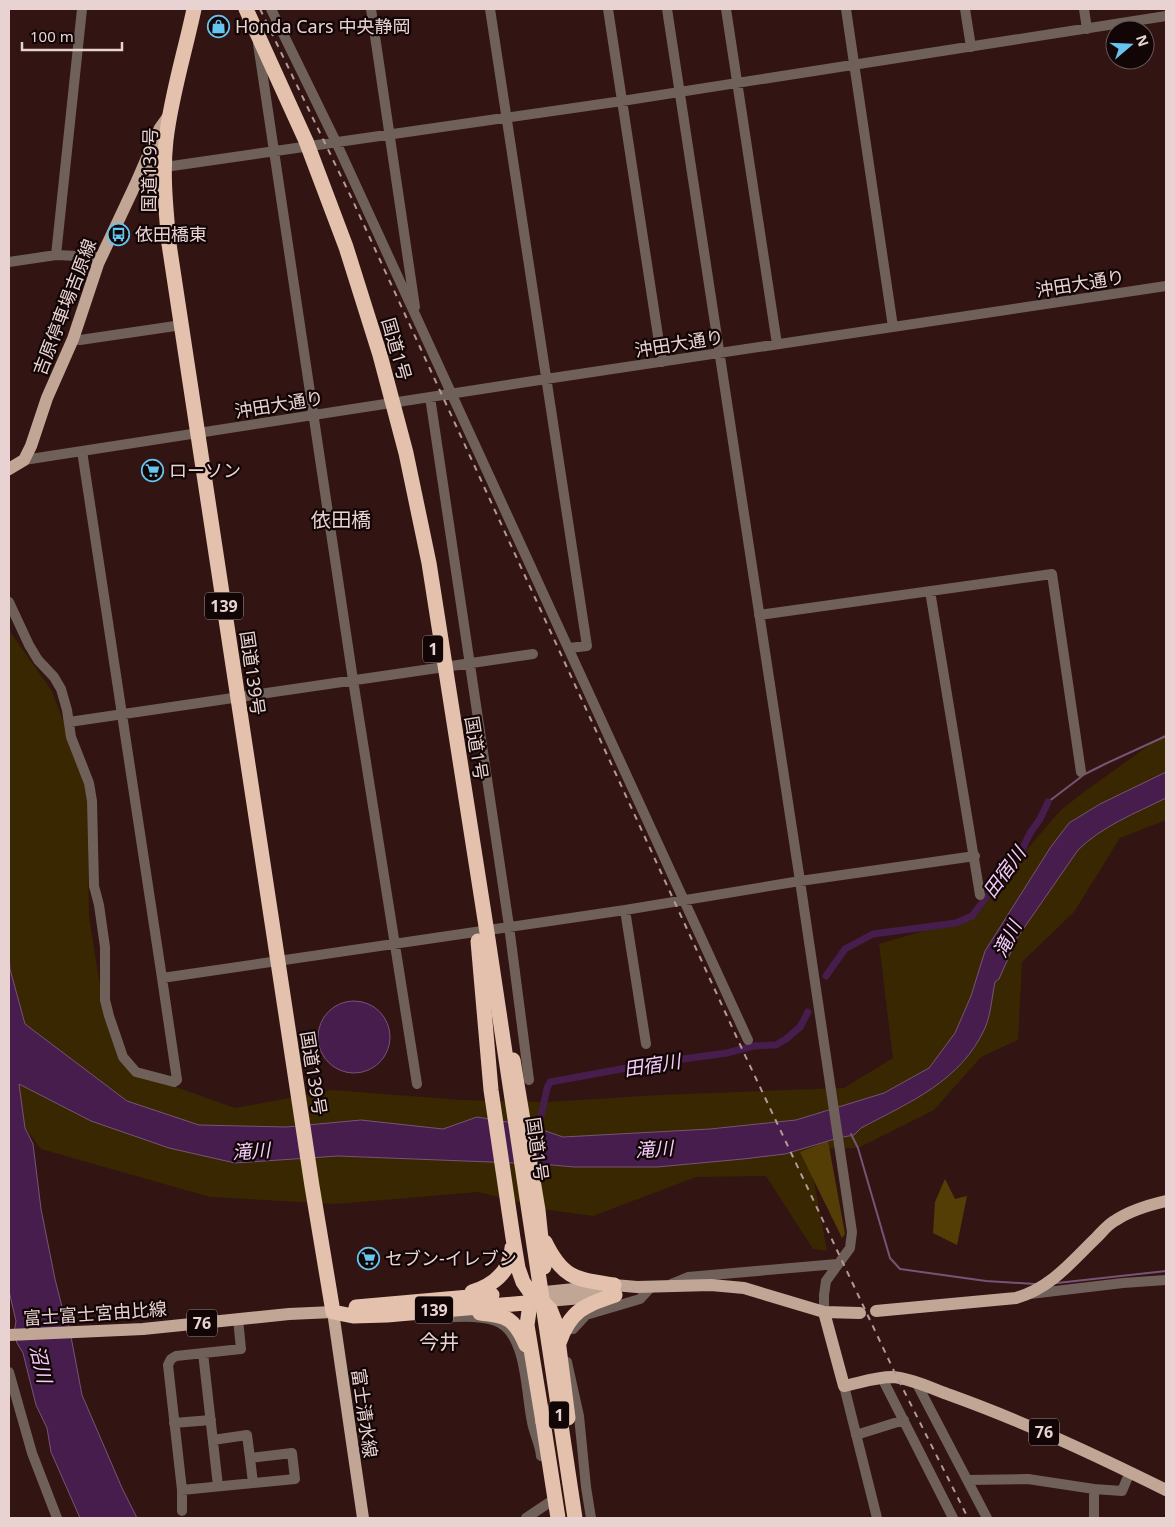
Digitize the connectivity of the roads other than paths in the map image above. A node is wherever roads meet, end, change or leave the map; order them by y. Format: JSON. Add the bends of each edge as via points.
{"nodes":[{"id":1,"x":82,"y":9,"type":"edge"},
{"id":2,"x":194,"y":9,"type":"edge"},
{"id":3,"x":236,"y":9,"type":"edge"},
{"id":4,"x":246,"y":9,"type":"edge"},
{"id":5,"x":252,"y":9,"type":"edge"},
{"id":6,"x":271,"y":9,"type":"edge"},
{"id":7,"x":371,"y":9,"type":"edge"},
{"id":8,"x":490,"y":9,"type":"edge"},
{"id":9,"x":608,"y":9,"type":"edge"},
{"id":10,"x":667,"y":9,"type":"edge"},
{"id":11,"x":726,"y":9,"type":"edge"},
{"id":12,"x":846,"y":9,"type":"edge"},
{"id":13,"x":965,"y":9,"type":"edge"},
{"id":14,"x":1084,"y":9,"type":"edge"},
{"id":15,"x":1166,"y":16,"type":"edge"},
{"id":16,"x":1087,"y":29,"type":"junction"},
{"id":17,"x":971,"y":47,"type":"junction"},
{"id":18,"x":855,"y":65,"type":"junction"},
{"id":19,"x":738,"y":82,"type":"junction"},
{"id":20,"x":680,"y":91,"type":"junction"},
{"id":21,"x":622,"y":100,"type":"junction"},
{"id":22,"x":170,"y":114,"type":"junction"},
{"id":23,"x":506,"y":117,"type":"junction"},
{"id":24,"x":390,"y":134,"type":"junction"},
{"id":25,"x":336,"y":142,"type":"junction"},
{"id":26,"x":273,"y":152,"type":"junction"},
{"id":27,"x":165,"y":167,"type":"junction"},
{"id":28,"x":137,"y":180,"type":"junction"},
{"id":29,"x":56,"y":255,"type":"junction"},
{"id":30,"x":101,"y":257,"type":"junction"},
{"id":31,"x":9,"y":262,"type":"edge"},
{"id":32,"x":1166,"y":286,"type":"edge"},
{"id":33,"x":417,"y":318,"type":"junction"},
{"id":34,"x":182,"y":325,"type":"junction"},
{"id":35,"x":893,"y":327,"type":"junction"},
{"id":36,"x":72,"y":339,"type":"junction"},
{"id":37,"x":777,"y":344,"type":"junction"},
{"id":38,"x":719,"y":353,"type":"junction"},
{"id":39,"x":662,"y":362,"type":"junction"},
{"id":40,"x":546,"y":379,"type":"junction"},
{"id":41,"x":452,"y":394,"type":"junction"},
{"id":42,"x":430,"y":397,"type":"junction"},
{"id":43,"x":313,"y":415,"type":"junction"},
{"id":44,"x":197,"y":434,"type":"junction"},
{"id":45,"x":82,"y":451,"type":"junction"},
{"id":46,"x":24,"y":460,"type":"junction"},
{"id":47,"x":9,"y":469,"type":"edge"},
{"id":48,"x":930,"y":591,"type":"junction"},
{"id":49,"x":9,"y":602,"type":"edge"},
{"id":50,"x":759,"y":615,"type":"junction"},
{"id":51,"x":569,"y":648,"type":"junction"},
{"id":52,"x":533,"y":654,"type":"dead end"},
{"id":53,"x":470,"y":663,"type":"junction"},
{"id":54,"x":353,"y":680,"type":"junction"},
{"id":55,"x":237,"y":697,"type":"junction"},
{"id":56,"x":122,"y":714,"type":"junction"},
{"id":57,"x":69,"y":722,"type":"junction"},
{"id":58,"x":1081,"y":772,"type":"dead end"},
{"id":59,"x":975,"y":856,"type":"junction"},
{"id":60,"x":800,"y":881,"type":"junction"},
{"id":61,"x":980,"y":895,"type":"dead end"},
{"id":62,"x":684,"y":900,"type":"junction"},
{"id":63,"x":625,"y":910,"type":"junction"},
{"id":64,"x":509,"y":926,"type":"junction"},
{"id":65,"x":483,"y":940,"type":"junction"},
{"id":66,"x":394,"y":944,"type":"junction"},
{"id":67,"x":278,"y":960,"type":"junction"},
{"id":68,"x":162,"y":978,"type":"junction"},
{"id":69,"x":748,"y":1040,"type":"dead end"},
{"id":70,"x":646,"y":1044,"type":"dead end"},
{"id":71,"x":529,"y":1080,"type":"dead end"},
{"id":72,"x":417,"y":1084,"type":"dead end"},
{"id":73,"x":1166,"y":1201,"type":"edge"},
{"id":74,"x":541,"y":1234,"type":"junction"},
{"id":75,"x":513,"y":1238,"type":"junction"},
{"id":76,"x":837,"y":1264,"type":"junction"},
{"id":77,"x":748,"y":1272,"type":"junction"},
{"id":78,"x":1166,"y":1280,"type":"edge"},
{"id":79,"x":665,"y":1286,"type":"junction"},
{"id":80,"x":651,"y":1287,"type":"junction"},
{"id":81,"x":744,"y":1288,"type":"junction"},
{"id":82,"x":615,"y":1290,"type":"junction"},
{"id":83,"x":1029,"y":1294,"type":"junction"},
{"id":84,"x":536,"y":1297,"type":"junction"},
{"id":85,"x":446,"y":1304,"type":"junction"},
{"id":86,"x":876,"y":1311,"type":"dead end"},
{"id":87,"x":333,"y":1312,"type":"junction"},
{"id":88,"x":824,"y":1312,"type":"junction"},
{"id":89,"x":860,"y":1313,"type":"dead end"},
{"id":90,"x":387,"y":1315,"type":"junction"},
{"id":91,"x":238,"y":1319,"type":"junction"},
{"id":92,"x":9,"y":1335,"type":"edge"},
{"id":93,"x":559,"y":1343,"type":"junction"},
{"id":94,"x":203,"y":1353,"type":"junction"},
{"id":95,"x":531,"y":1356,"type":"junction"},
{"id":96,"x":9,"y":1372,"type":"edge"},
{"id":97,"x":882,"y":1378,"type":"junction"},
{"id":98,"x":917,"y":1384,"type":"junction"},
{"id":99,"x":844,"y":1386,"type":"junction"},
{"id":100,"x":210,"y":1420,"type":"junction"},
{"id":101,"x":904,"y":1420,"type":"junction"},
{"id":102,"x":174,"y":1423,"type":"junction"},
{"id":103,"x":856,"y":1435,"type":"junction"},
{"id":104,"x":213,"y":1440,"type":"junction"},
{"id":105,"x":250,"y":1458,"type":"junction"},
{"id":106,"x":1130,"y":1472,"type":"junction"},
{"id":107,"x":968,"y":1480,"type":"junction"},
{"id":108,"x":253,"y":1483,"type":"junction"},
{"id":109,"x":218,"y":1486,"type":"junction"},
{"id":110,"x":1094,"y":1489,"type":"junction"},
{"id":111,"x":182,"y":1490,"type":"junction"},
{"id":112,"x":1166,"y":1490,"type":"edge"},
{"id":113,"x":549,"y":1503,"type":"junction"},
{"id":114,"x":182,"y":1511,"type":"dead end"},
{"id":115,"x":57,"y":1518,"type":"edge"},
{"id":116,"x":363,"y":1518,"type":"edge"},
{"id":117,"x":526,"y":1518,"type":"edge"},
{"id":118,"x":551,"y":1518,"type":"edge"},
{"id":119,"x":558,"y":1518,"type":"edge"},
{"id":120,"x":565,"y":1518,"type":"edge"},
{"id":121,"x":575,"y":1518,"type":"edge"},
{"id":122,"x":583,"y":1518,"type":"edge"},
{"id":123,"x":591,"y":1518,"type":"edge"},
{"id":124,"x":877,"y":1518,"type":"edge"},
{"id":125,"x":953,"y":1518,"type":"edge"},
{"id":126,"x":987,"y":1518,"type":"edge"},
{"id":127,"x":1094,"y":1518,"type":"edge"}],
"edges":[{"from":1,"to":29,"type":"street"},
{"from":2,"to":22,"type":"highway","name":"国道139号","number":"139"},
{"from":3,"to":65,"type":"highway","name":"国道1号","number":"1","via":[[322,209],[380,389],[415,536]]},
{"from":4,"to":65,"type":"highway","name":"国道1号","number":"1","bridge":true,"via":[[306,141],[343,238],[393,403],[429,563]]},
{"from":5,"to":26,"type":"street"},
{"from":6,"to":25,"type":"street"},
{"from":7,"to":24,"type":"street"},
{"from":8,"to":23,"type":"street"},
{"from":9,"to":21,"type":"street"},
{"from":10,"to":20,"type":"street"},
{"from":11,"to":19,"type":"street"},
{"from":12,"to":18,"type":"street"},
{"from":13,"to":17,"type":"street"},
{"from":14,"to":16,"type":"street"},
{"from":15,"to":16,"type":"street"},
{"from":16,"to":17,"type":"street"},
{"from":17,"to":18,"type":"street"},
{"from":18,"to":19,"type":"street"},
{"from":18,"to":35,"type":"street"},
{"from":19,"to":20,"type":"street"},
{"from":19,"to":37,"type":"street"},
{"from":20,"to":21,"type":"street"},
{"from":20,"to":38,"type":"street"},
{"from":21,"to":23,"type":"street"},
{"from":21,"to":39,"type":"street"},
{"from":22,"to":27,"type":"highway","name":"国道139号","number":"139"},
{"from":22,"to":28,"type":"main road","name":"吉原停車場吉原線","via":[[160,128]]},
{"from":23,"to":24,"type":"street"},
{"from":23,"to":40,"type":"street"},
{"from":24,"to":25,"type":"street"},
{"from":24,"to":33,"type":"street"},
{"from":25,"to":26,"type":"street"},
{"from":25,"to":33,"type":"street"},
{"from":26,"to":27,"type":"street"},
{"from":26,"to":43,"type":"street"},
{"from":27,"to":28,"type":"main road"},
{"from":27,"to":34,"type":"highway","name":"国道139号","number":"139","via":[[169,244]]},
{"from":28,"to":30,"type":"main road","name":"吉原停車場吉原線"},
{"from":29,"to":30,"type":"street"},
{"from":29,"to":31,"type":"street"},
{"from":30,"to":36,"type":"main road","name":"吉原停車場吉原線"},
{"from":32,"to":35,"type":"street","name":"沖田大通り"},
{"from":33,"to":41,"type":"street"},
{"from":34,"to":36,"type":"street"},
{"from":34,"to":44,"type":"highway","name":"国道139号","number":"139"},
{"from":35,"to":37,"type":"street","name":"沖田大通り"},
{"from":36,"to":46,"type":"main road","name":"吉原停車場吉原線"},
{"from":37,"to":38,"type":"street","name":"沖田大通り"},
{"from":38,"to":39,"type":"street","name":"沖田大通り"},
{"from":38,"to":50,"type":"street"},
{"from":39,"to":40,"type":"street","name":"沖田大通り"},
{"from":40,"to":41,"type":"street","name":"沖田大通り"},
{"from":40,"to":51,"type":"street","via":[[586,646]]},
{"from":41,"to":42,"type":"street","name":"沖田大通り"},
{"from":41,"to":51,"type":"street"},
{"from":42,"to":43,"type":"street","name":"沖田大通り"},
{"from":42,"to":53,"type":"street"},
{"from":43,"to":44,"type":"street","name":"沖田大通り"},
{"from":43,"to":54,"type":"street"},
{"from":44,"to":45,"type":"street","name":"沖田大通り"},
{"from":44,"to":55,"type":"highway","name":"国道139号","number":"139"},
{"from":45,"to":46,"type":"street","name":"沖田大通り"},
{"from":45,"to":56,"type":"street"},
{"from":46,"to":47,"type":"main road"},
{"from":48,"to":50,"type":"street"},
{"from":48,"to":58,"type":"street","via":[[1052,574]]},
{"from":48,"to":59,"type":"street"},
{"from":49,"to":57,"type":"street","via":[[28,645],[61,689]]},
{"from":50,"to":60,"type":"street"},
{"from":51,"to":62,"type":"street"},
{"from":52,"to":53,"type":"street"},
{"from":53,"to":54,"type":"street"},
{"from":53,"to":64,"type":"street"},
{"from":54,"to":55,"type":"street"},
{"from":54,"to":66,"type":"street"},
{"from":55,"to":56,"type":"street"},
{"from":55,"to":67,"type":"highway","name":"国道139号","number":"139"},
{"from":56,"to":57,"type":"street"},
{"from":56,"to":68,"type":"street"},
{"from":57,"to":68,"type":"street","via":[[92,801],[94,886],[105,947],[109,1016],[124,1057],[136,1072],[174,1082],[177,1080]]},
{"from":59,"to":60,"type":"street"},
{"from":59,"to":61,"type":"street"},
{"from":60,"to":62,"type":"street"},
{"from":60,"to":76,"type":"street","via":[[852,1232],[850,1248]]},
{"from":62,"to":63,"type":"street"},
{"from":62,"to":69,"type":"street"},
{"from":63,"to":64,"type":"street"},
{"from":63,"to":70,"type":"street"},
{"from":64,"to":66,"type":"street"},
{"from":64,"to":71,"type":"street"},
{"from":65,"to":74,"type":"highway","number":"1","bridge":true,"via":[[518,1087]]},
{"from":65,"to":75,"type":"highway","number":"1","via":[[492,1090]]},
{"from":65,"to":120,"type":"highway","name":"国道1号","number":"1"},
{"from":65,"to":121,"type":"highway","name":"国道1号","number":"1","bridge":true},
{"from":66,"to":67,"type":"street"},
{"from":66,"to":72,"type":"street"},
{"from":67,"to":68,"type":"street"},
{"from":67,"to":87,"type":"highway","name":"国道139号","number":"139"},
{"from":73,"to":83,"type":"main road","via":[[1127,1213],[1114,1221],[1057,1276]]},
{"from":74,"to":82,"type":"highway","number":"1","via":[[562,1269]]},
{"from":74,"to":84,"type":"highway","number":"1","via":[[543,1283]]},
{"from":75,"to":84,"type":"highway","number":"1","via":[[523,1282]]},
{"from":75,"to":85,"type":"highway","number":"1","via":[[508,1265],[493,1284]]},
{"from":76,"to":77,"type":"street"},
{"from":76,"to":88,"type":"street","via":[[826,1281]]},
{"from":77,"to":79,"type":"street","via":[[688,1277]]},
{"from":77,"to":81,"type":"street"},
{"from":78,"to":83,"type":"street"},
{"from":79,"to":80,"type":"main road"},
{"from":79,"to":81,"type":"main road"},
{"from":80,"to":82,"type":"main road"},
{"from":80,"to":123,"type":"street","via":[[640,1299],[586,1315],[570,1333],[566,1344],[579,1416],[584,1488]]},
{"from":81,"to":88,"type":"main road"},
{"from":82,"to":84,"type":"main road"},
{"from":82,"to":93,"type":"highway","number":"1","via":[[572,1316]]},
{"from":83,"to":86,"type":"main road","via":[[1016,1298]]},
{"from":84,"to":85,"type":"highway","number":"139"},
{"from":84,"to":93,"type":"highway","number":"1","via":[[550,1310]]},
{"from":84,"to":95,"type":"highway","number":"1","via":[[527,1325]]},
{"from":85,"to":87,"type":"highway","number":"139","via":[[353,1307]]},
{"from":85,"to":90,"type":"highway","number":"139"},
{"from":85,"to":95,"type":"highway","number":"1","via":[[512,1321]]},
{"from":87,"to":90,"type":"highway","number":"139","via":[[353,1316]]},
{"from":87,"to":91,"type":"main road","name":"富士富士宮由比線","number":"76"},
{"from":87,"to":116,"type":"main road","name":"富士清水線"},
{"from":88,"to":89,"type":"main road"},
{"from":88,"to":99,"type":"main road"},
{"from":90,"to":113,"type":"street","via":[[489,1319],[502,1323],[510,1331],[520,1351]]},
{"from":91,"to":92,"type":"main road","name":"富士富士宮由比線","number":"76","via":[[142,1329]]},
{"from":91,"to":94,"type":"street","via":[[241,1349]]},
{"from":93,"to":122,"type":"highway","number":"1"},
{"from":94,"to":100,"type":"street"},
{"from":94,"to":102,"type":"street","via":[[176,1356],[168,1366]]},
{"from":95,"to":119,"type":"highway","number":"1","bridge":true},
{"from":96,"to":115,"type":"street","via":[[32,1453]]},
{"from":97,"to":98,"type":"main road","number":"76","via":[[900,1378]]},
{"from":97,"to":99,"type":"main road","number":"76"},
{"from":97,"to":101,"type":"street"},
{"from":98,"to":106,"type":"main road","number":"76","via":[[1002,1414]]},
{"from":98,"to":107,"type":"street"},
{"from":99,"to":103,"type":"street"},
{"from":100,"to":102,"type":"street"},
{"from":100,"to":104,"type":"street"},
{"from":101,"to":103,"type":"street"},
{"from":101,"to":125,"type":"street"},
{"from":102,"to":111,"type":"street"},
{"from":103,"to":124,"type":"street"},
{"from":104,"to":105,"type":"street","via":[[247,1435]]},
{"from":104,"to":109,"type":"street"},
{"from":105,"to":108,"type":"street"},
{"from":105,"to":108,"type":"street","via":[[292,1453],[295,1479]]},
{"from":106,"to":110,"type":"street","via":[[1122,1491]]},
{"from":106,"to":112,"type":"main road","number":"76"},
{"from":107,"to":110,"type":"street","via":[[1028,1479]]},
{"from":107,"to":126,"type":"street"},
{"from":108,"to":109,"type":"street"},
{"from":109,"to":111,"type":"street"},
{"from":110,"to":127,"type":"street"},
{"from":111,"to":114,"type":"street"},
{"from":113,"to":117,"type":"street"},
{"from":113,"to":118,"type":"street"}]}
